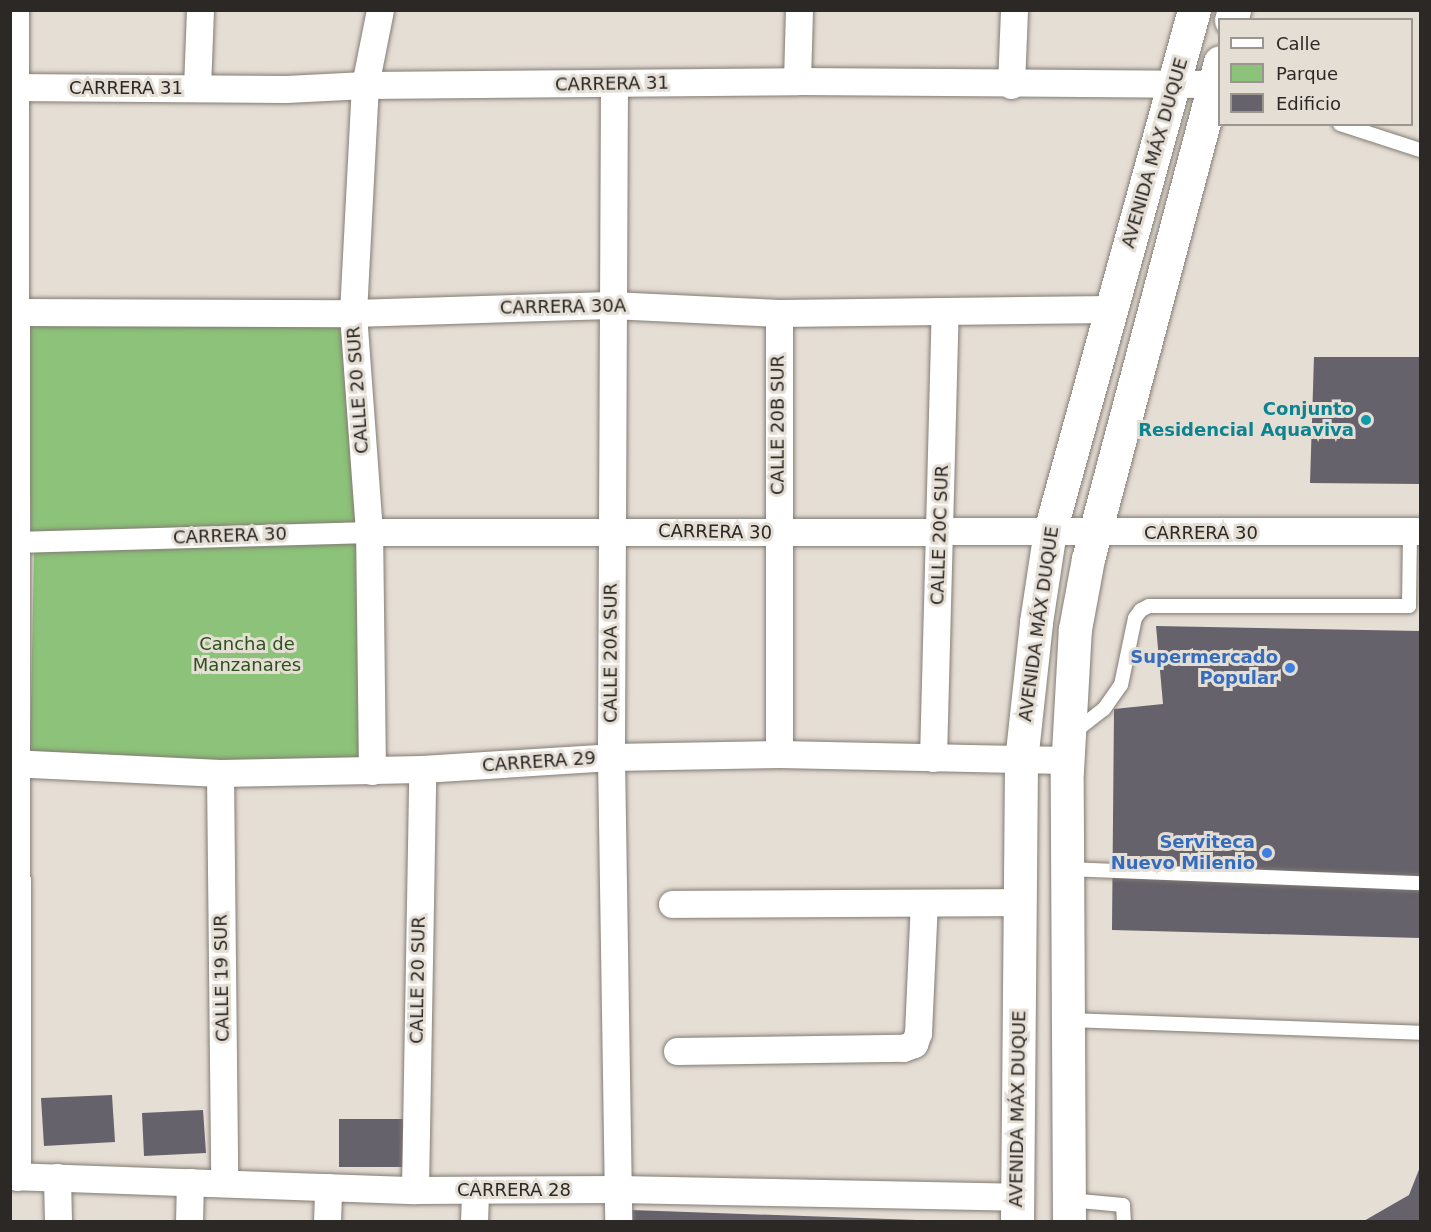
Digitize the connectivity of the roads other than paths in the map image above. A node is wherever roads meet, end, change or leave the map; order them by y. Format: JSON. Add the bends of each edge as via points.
{"nodes":[{"id":1,"x":15,"y":10,"type":"edge"},
{"id":2,"x":200,"y":10,"type":"edge"},
{"id":3,"x":380,"y":10,"type":"edge"},
{"id":4,"x":800,"y":10,"type":"edge"},
{"id":5,"x":1014,"y":10,"type":"edge"},
{"id":6,"x":1194,"y":10,"type":"edge"},
{"id":7,"x":1217,"y":77,"type":"edge"},
{"id":8,"x":797,"y":81,"type":"junction"},
{"id":9,"x":365,"y":85,"type":"junction"},
{"id":10,"x":614,"y":85,"type":"junction"},
{"id":11,"x":1011,"y":85,"type":"junction"},
{"id":12,"x":1176,"y":85,"type":"junction"},
{"id":13,"x":13,"y":87,"type":"edge"},
{"id":14,"x":197,"y":88,"type":"junction"},
{"id":15,"x":1346,"y":126,"type":"edge"},
{"id":16,"x":1420,"y":150,"type":"edge"},
{"id":17,"x":611,"y":305,"type":"junction"},
{"id":18,"x":1111,"y":309,"type":"junction"},
{"id":19,"x":16,"y":312,"type":"junction"},
{"id":20,"x":945,"y":312,"type":"junction"},
{"id":21,"x":353,"y":313,"type":"junction"},
{"id":22,"x":779,"y":313,"type":"junction"},
{"id":23,"x":611,"y":530,"type":"junction"},
{"id":24,"x":1050,"y":531,"type":"junction"},
{"id":25,"x":1415,"y":531,"type":"edge"},
{"id":26,"x":369,"y":532,"type":"junction"},
{"id":27,"x":940,"y":532,"type":"junction"},
{"id":28,"x":778,"y":533,"type":"junction"},
{"id":29,"x":1096,"y":534,"type":"junction"},
{"id":30,"x":13,"y":542,"type":"edge"},
{"id":31,"x":1068,"y":748,"type":"junction"},
{"id":32,"x":779,"y":754,"type":"junction"},
{"id":33,"x":611,"y":757,"type":"junction"},
{"id":34,"x":933,"y":758,"type":"junction"},
{"id":35,"x":1022,"y":761,"type":"junction"},
{"id":36,"x":13,"y":763,"type":"edge"},
{"id":37,"x":422,"y":770,"type":"junction"},
{"id":38,"x":372,"y":771,"type":"junction"},
{"id":39,"x":220,"y":773,"type":"junction"},
{"id":40,"x":1068,"y":869,"type":"junction"},
{"id":41,"x":1420,"y":883,"type":"edge"},
{"id":42,"x":1020,"y":902,"type":"junction"},
{"id":43,"x":924,"y":903,"type":"junction"},
{"id":44,"x":672,"y":904,"type":"dead end"},
{"id":45,"x":1069,"y":1020,"type":"junction"},
{"id":46,"x":1420,"y":1033,"type":"edge"},
{"id":47,"x":677,"y":1051,"type":"dead end"},
{"id":48,"x":14,"y":1177,"type":"edge"},
{"id":49,"x":57,"y":1177,"type":"junction"},
{"id":50,"x":190,"y":1182,"type":"junction"},
{"id":51,"x":224,"y":1183,"type":"junction"},
{"id":52,"x":328,"y":1187,"type":"junction"},
{"id":53,"x":618,"y":1189,"type":"junction"},
{"id":54,"x":415,"y":1190,"type":"junction"},
{"id":55,"x":474,"y":1190,"type":"junction"},
{"id":56,"x":1017,"y":1209,"type":"edge"},
{"id":57,"x":1069,"y":1211,"type":"edge"},
{"id":58,"x":58,"y":1221,"type":"edge"},
{"id":59,"x":189,"y":1221,"type":"edge"},
{"id":60,"x":327,"y":1221,"type":"edge"},
{"id":61,"x":474,"y":1221,"type":"edge"},
{"id":62,"x":618,"y":1221,"type":"edge"},
{"id":63,"x":1124,"y":1221,"type":"edge"}],
"edges":[{"from":1,"to":13,"type":"street"},
{"from":2,"to":14,"type":"street"},
{"from":3,"to":9,"type":"street","name":"CALLE 20 SUR"},
{"from":4,"to":8,"type":"street"},
{"from":5,"to":11,"type":"street"},
{"from":6,"to":12,"type":"main road","name":"AVENIDA MÁX DUQUE"},
{"from":7,"to":12,"type":"street","name":"CARRERA 31"},
{"from":7,"to":29,"type":"main road","name":"AVENIDA MÁX DUQUE"},
{"from":8,"to":10,"type":"street","name":"CARRERA 31"},
{"from":8,"to":11,"type":"street","name":"CARRERA 31"},
{"from":9,"to":10,"type":"street","name":"CARRERA 31"},
{"from":9,"to":14,"type":"street","name":"CARRERA 31"},
{"from":9,"to":21,"type":"street","name":"CALLE 20 SUR"},
{"from":10,"to":17,"type":"street","name":"CALLE 20A SUR"},
{"from":11,"to":12,"type":"street","name":"CARRERA 31"},
{"from":12,"to":18,"type":"main road","name":"AVENIDA MÁX DUQUE"},
{"from":13,"to":14,"type":"street","name":"CARRERA 31"},
{"from":13,"to":19,"type":"street"},
{"from":15,"to":16,"type":"lane"},
{"from":17,"to":21,"type":"street","name":"CARRERA 30A"},
{"from":17,"to":22,"type":"street","name":"CARRERA 30A"},
{"from":17,"to":23,"type":"street","name":"CALLE 20A SUR"},
{"from":18,"to":20,"type":"street","name":"CARRERA 30A"},
{"from":18,"to":24,"type":"main road","name":"AVENIDA MÁX DUQUE"},
{"from":19,"to":21,"type":"street","name":"CARRERA 30A"},
{"from":19,"to":30,"type":"street"},
{"from":20,"to":22,"type":"street","name":"CARRERA 30A"},
{"from":20,"to":27,"type":"street","name":"CALLE 20C SUR"},
{"from":21,"to":26,"type":"street","name":"CALLE 20 SUR"},
{"from":22,"to":28,"type":"street","name":"CALLE 20B SUR"},
{"from":23,"to":26,"type":"street","name":"CARRERA 30"},
{"from":23,"to":28,"type":"street","name":"CARRERA 30"},
{"from":23,"to":33,"type":"street","name":"CALLE 20A SUR"},
{"from":24,"to":27,"type":"street","name":"CARRERA 30"},
{"from":24,"to":29,"type":"street","name":"CARRERA 30"},
{"from":24,"to":35,"type":"main road","name":"AVENIDA MÁX DUQUE","via":[[1035,622]]},
{"from":25,"to":29,"type":"street","name":"CARRERA 30"},
{"from":25,"to":31,"type":"lane","via":[[1409,606],[1149,606],[1141,610],[1135,618],[1121,685]]},
{"from":26,"to":30,"type":"street","name":"CARRERA 30"},
{"from":26,"to":38,"type":"street","name":"CALLE 20 SUR"},
{"from":27,"to":28,"type":"street","name":"CARRERA 30"},
{"from":27,"to":34,"type":"street","name":"CALLE 20C SUR"},
{"from":28,"to":32,"type":"street","name":"CALLE 20B SUR"},
{"from":29,"to":31,"type":"main road","name":"AVENIDA MÁX DUQUE","via":[[1075,629]]},
{"from":30,"to":36,"type":"street"},
{"from":31,"to":35,"type":"street","name":"CARRERA 29"},
{"from":31,"to":40,"type":"main road","name":"AVENIDA MÁX DUQUE"},
{"from":32,"to":33,"type":"street","name":"CARRERA 29"},
{"from":32,"to":34,"type":"street","name":"CARRERA 29"},
{"from":33,"to":37,"type":"street","name":"CARRERA 29"},
{"from":33,"to":53,"type":"street","name":"CALLE 20A SUR"},
{"from":34,"to":35,"type":"street","name":"CARRERA 29"},
{"from":35,"to":42,"type":"main road","name":"AVENIDA MÁX DUQUE"},
{"from":36,"to":39,"type":"street","name":"CARRERA 29"},
{"from":36,"to":48,"type":"street"},
{"from":37,"to":38,"type":"street","name":"CARRERA 29"},
{"from":37,"to":54,"type":"street","name":"CALLE 20 SUR"},
{"from":38,"to":39,"type":"street","name":"CARRERA 29"},
{"from":39,"to":51,"type":"street","name":"CALLE 19 SUR"},
{"from":40,"to":41,"type":"lane"},
{"from":40,"to":45,"type":"main road","name":"AVENIDA MÁX DUQUE"},
{"from":42,"to":43,"type":"street"},
{"from":42,"to":56,"type":"main road","name":"AVENIDA MÁX DUQUE"},
{"from":43,"to":44,"type":"street"},
{"from":43,"to":47,"type":"street","via":[[918,1033],[914,1044],[903,1048]]},
{"from":45,"to":46,"type":"lane"},
{"from":45,"to":57,"type":"main road","name":"AVENIDA MÁX DUQUE"},
{"from":48,"to":49,"type":"street","name":"CARRERA 28"},
{"from":49,"to":50,"type":"street","name":"CARRERA 28"},
{"from":49,"to":58,"type":"street"},
{"from":50,"to":51,"type":"street","name":"CARRERA 28"},
{"from":50,"to":59,"type":"street"},
{"from":51,"to":52,"type":"street","name":"CARRERA 28"},
{"from":52,"to":54,"type":"street","name":"CARRERA 28"},
{"from":52,"to":60,"type":"street"},
{"from":53,"to":55,"type":"street","name":"CARRERA 28"},
{"from":53,"to":56,"type":"street","name":"CARRERA 28"},
{"from":53,"to":62,"type":"street","name":"CALLE 20A SUR"},
{"from":54,"to":55,"type":"street","name":"CARRERA 28"},
{"from":55,"to":61,"type":"street"},
{"from":57,"to":63,"type":"lane","via":[[1123,1205]]}]}
